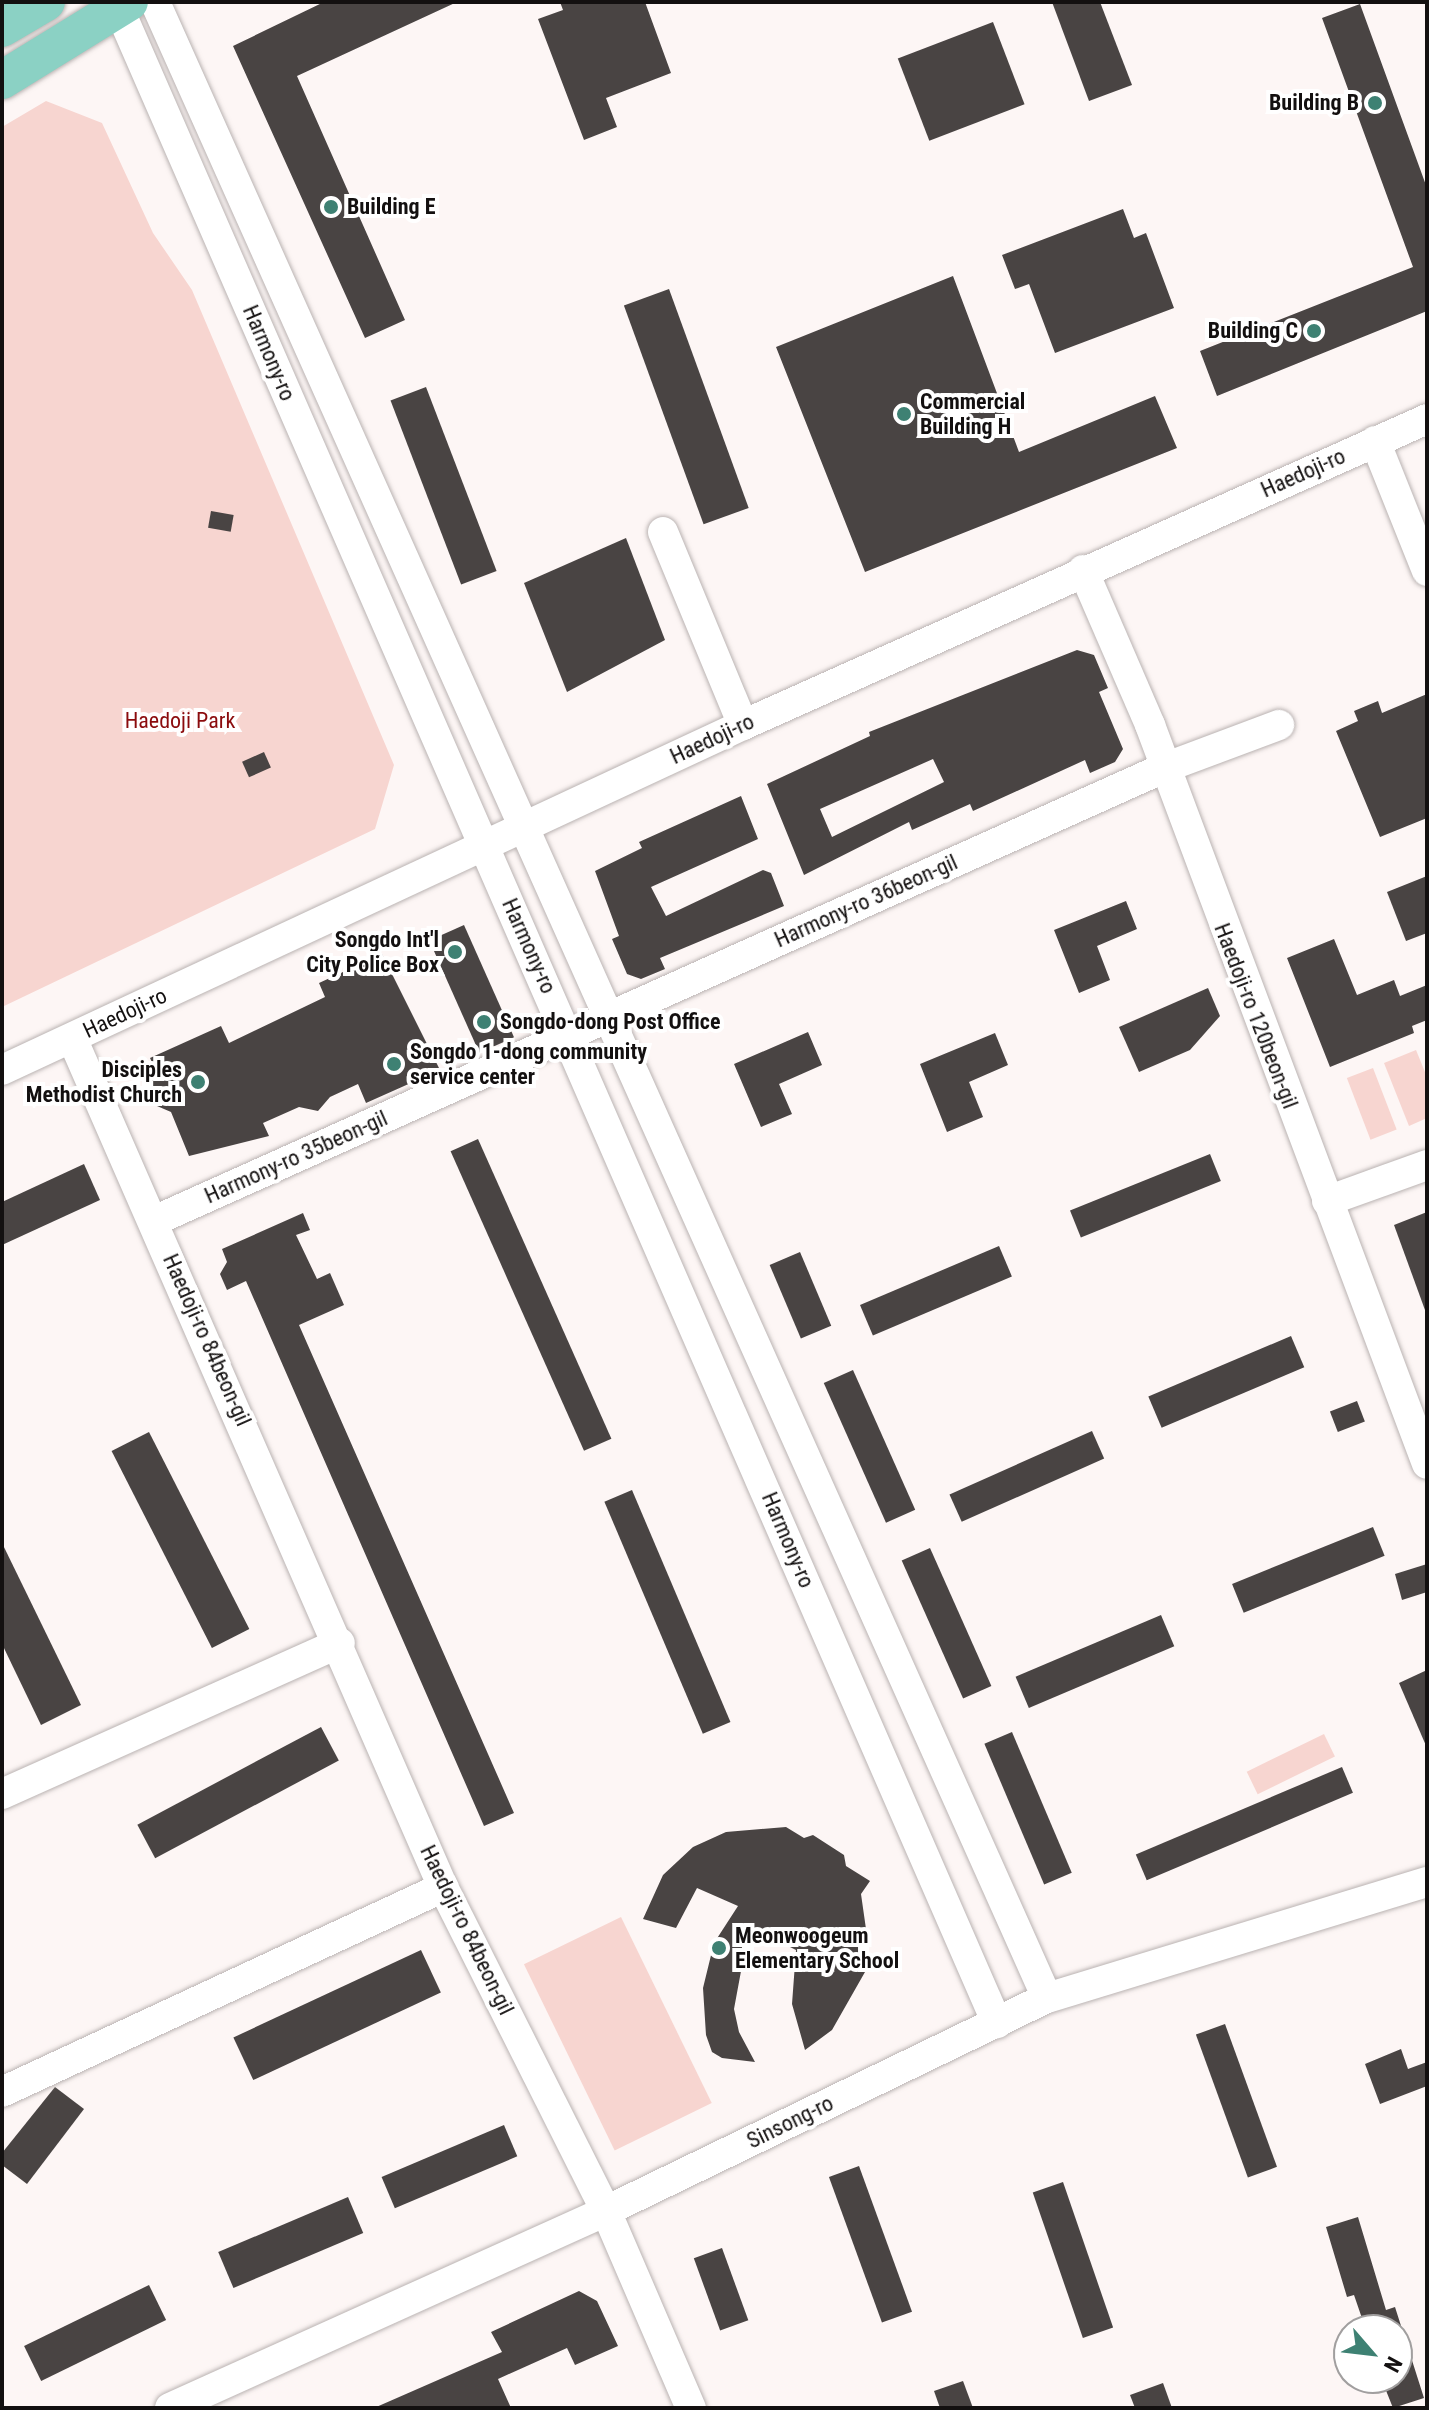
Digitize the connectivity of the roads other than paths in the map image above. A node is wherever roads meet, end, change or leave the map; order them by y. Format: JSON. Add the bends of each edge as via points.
{"nodes":[{"id":1,"x":46,"y":2,"type":"edge"},
{"id":2,"x":130,"y":3,"type":"edge"},
{"id":3,"x":2,"y":28,"type":"edge"},
{"id":4,"x":2,"y":80,"type":"edge"},
{"id":5,"x":1427,"y":419,"type":"edge"},
{"id":6,"x":1375,"y":441,"type":"junction"},
{"id":7,"x":663,"y":532,"type":"dead end"},
{"id":8,"x":1083,"y":570,"type":"junction"},
{"id":9,"x":1427,"y":571,"type":"edge"},
{"id":10,"x":743,"y":725,"type":"junction"},
{"id":11,"x":1279,"y":725,"type":"dead end"},
{"id":12,"x":1164,"y":768,"type":"junction"},
{"id":13,"x":520,"y":827,"type":"junction"},
{"id":14,"x":482,"y":844,"type":"junction"},
{"id":15,"x":605,"y":1018,"type":"junction"},
{"id":16,"x":568,"y":1034,"type":"junction"},
{"id":17,"x":72,"y":1038,"type":"junction"},
{"id":18,"x":2,"y":1070,"type":"edge"},
{"id":19,"x":1427,"y":1165,"type":"edge"},
{"id":20,"x":1327,"y":1201,"type":"junction"},
{"id":21,"x":154,"y":1221,"type":"junction"},
{"id":22,"x":1427,"y":1464,"type":"edge"},
{"id":23,"x":340,"y":1643,"type":"junction"},
{"id":24,"x":2,"y":1794,"type":"edge"},
{"id":25,"x":1427,"y":1882,"type":"edge"},
{"id":26,"x":443,"y":1887,"type":"junction"},
{"id":27,"x":1047,"y":1998,"type":"junction"},
{"id":28,"x":997,"y":2023,"type":"junction"},
{"id":29,"x":2,"y":2092,"type":"edge"},
{"id":30,"x":606,"y":2211,"type":"junction"},
{"id":31,"x":170,"y":2408,"type":"edge"},
{"id":32,"x":691,"y":2408,"type":"edge"}],
"edges":[{"from":1,"to":3,"type":"main road"},
{"from":2,"to":4,"type":"main road"},
{"from":2,"to":13,"type":"street","name":"Harmony-ro"},
{"from":2,"to":14,"type":"street","name":"Harmony-ro"},
{"from":5,"to":6,"type":"street","name":"Haedoji-ro"},
{"from":6,"to":8,"type":"street","name":"Haedoji-ro"},
{"from":6,"to":9,"type":"street"},
{"from":7,"to":10,"type":"street"},
{"from":8,"to":10,"type":"street","name":"Haedoji-ro"},
{"from":8,"to":12,"type":"street","name":"Haedoji-ro 120beon-gil"},
{"from":10,"to":13,"type":"street","name":"Haedoji-ro"},
{"from":11,"to":12,"type":"street","name":"Harmony-ro 36beon-gil"},
{"from":12,"to":15,"type":"street","name":"Harmony-ro 36beon-gil"},
{"from":12,"to":20,"type":"street","name":"Haedoji-ro 120beon-gil"},
{"from":13,"to":14,"type":"street","name":"Haedoji-ro"},
{"from":13,"to":15,"type":"street","name":"Harmony-ro"},
{"from":14,"to":16,"type":"street","name":"Harmony-ro"},
{"from":14,"to":17,"type":"street","name":"Haedoji-ro"},
{"from":15,"to":16,"type":"street","name":"Harmony-ro 36beon-gil"},
{"from":15,"to":27,"type":"street","name":"Harmony-ro"},
{"from":16,"to":21,"type":"street","name":"Harmony-ro 35beon-gil"},
{"from":16,"to":28,"type":"street","name":"Harmony-ro"},
{"from":17,"to":18,"type":"street","name":"Haedoji-ro"},
{"from":17,"to":21,"type":"street","name":"Haedoji-ro 84beon-gil"},
{"from":19,"to":20,"type":"street"},
{"from":20,"to":22,"type":"street","name":"Haedoji-ro 120beon-gil"},
{"from":21,"to":23,"type":"street","name":"Haedoji-ro 84beon-gil"},
{"from":23,"to":24,"type":"street"},
{"from":23,"to":26,"type":"street","name":"Haedoji-ro 84beon-gil"},
{"from":25,"to":27,"type":"street","name":"Sinsong-ro"},
{"from":26,"to":29,"type":"street"},
{"from":26,"to":30,"type":"street","name":"Haedoji-ro 84beon-gil"},
{"from":27,"to":28,"type":"street","name":"Sinsong-ro"},
{"from":28,"to":30,"type":"street","name":"Sinsong-ro"},
{"from":30,"to":31,"type":"street","name":"Sinsong-ro"},
{"from":30,"to":32,"type":"street","name":"Haedoji-ro 84beon-gil"}]}
